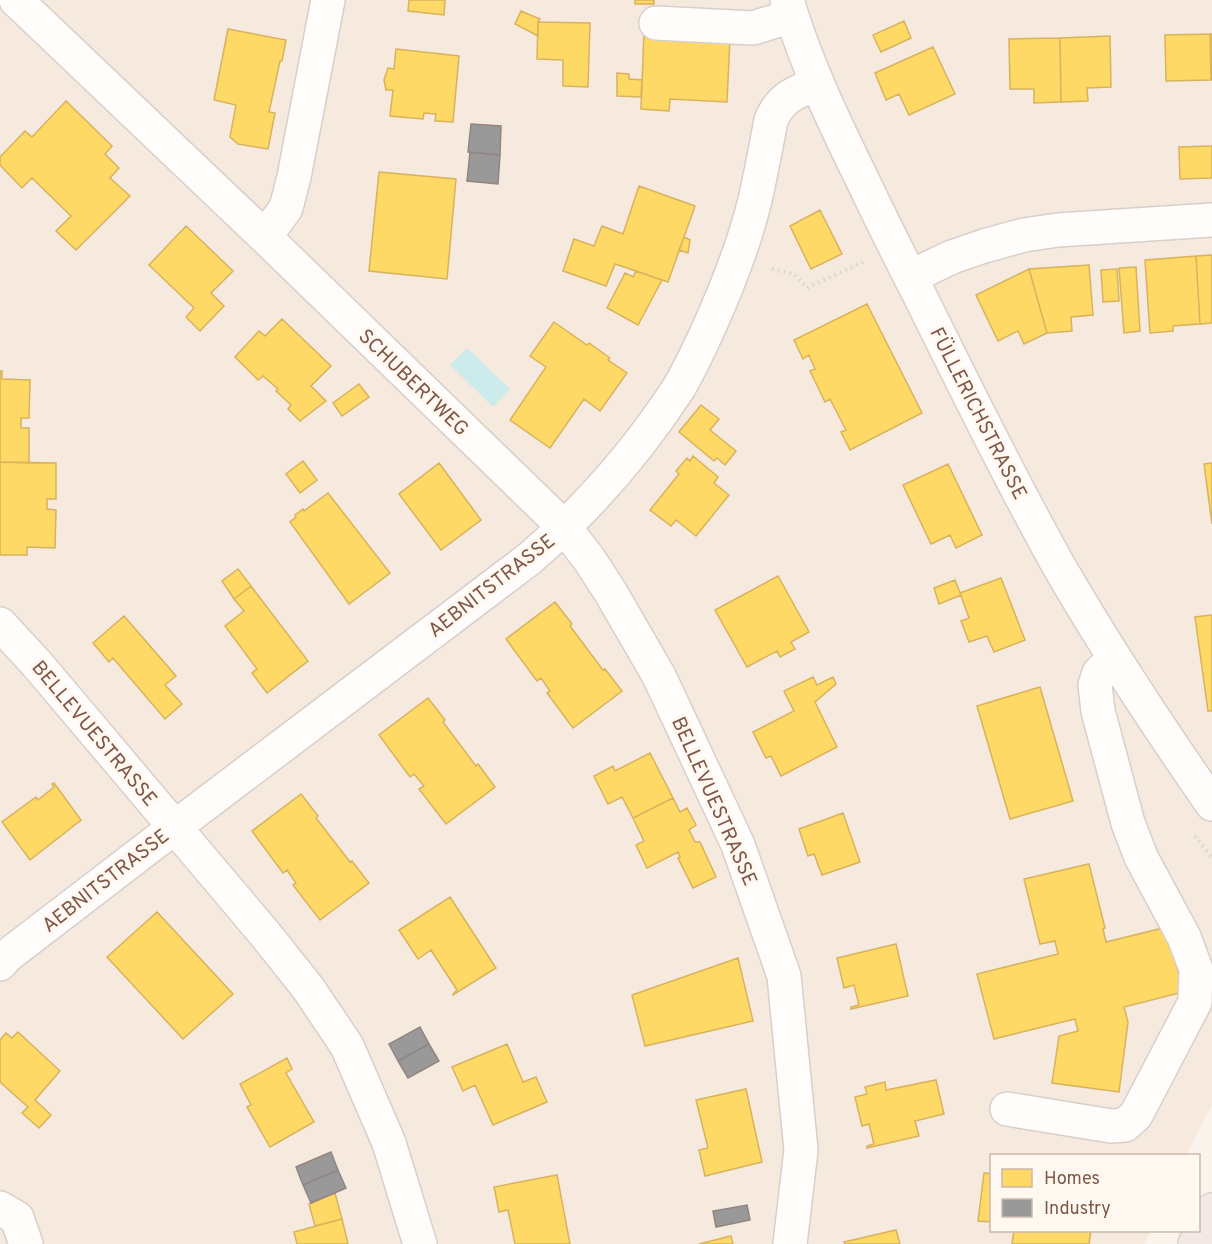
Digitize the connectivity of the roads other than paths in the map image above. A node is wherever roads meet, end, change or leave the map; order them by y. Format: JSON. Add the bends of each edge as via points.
{"nodes":[{"id":1,"x":16,"y":0,"type":"edge"},
{"id":2,"x":328,"y":0,"type":"edge"},
{"id":3,"x":789,"y":8,"type":"edge"},
{"id":4,"x":656,"y":23,"type":"dead end"},
{"id":5,"x":817,"y":83,"type":"junction"},
{"id":6,"x":1212,"y":220,"type":"edge"},
{"id":7,"x":265,"y":237,"type":"junction"},
{"id":8,"x":910,"y":277,"type":"junction"},
{"id":9,"x":564,"y":527,"type":"junction"},
{"id":10,"x":0,"y":624,"type":"edge"},
{"id":11,"x":1114,"y":658,"type":"junction"},
{"id":12,"x":1212,"y":804,"type":"edge"},
{"id":13,"x":175,"y":827,"type":"junction"},
{"id":14,"x":0,"y":964,"type":"edge"},
{"id":15,"x":1007,"y":1109,"type":"dead end"},
{"id":16,"x":0,"y":1208,"type":"edge"},
{"id":17,"x":1212,"y":1210,"type":"edge"},
{"id":18,"x":26,"y":1244,"type":"edge"},
{"id":19,"x":420,"y":1244,"type":"edge"},
{"id":20,"x":790,"y":1244,"type":"edge"},
{"id":21,"x":1195,"y":1244,"type":"edge"}],
"edges":[{"from":1,"to":7,"type":"street","name":"SCHUBERTWEG"},
{"from":2,"to":7,"type":"street","via":[[286,208]]},
{"from":3,"to":4,"type":"street","via":[[753,28]]},
{"from":3,"to":5,"type":"street","name":"FÜLLERICHSTRASSE"},
{"from":5,"to":8,"type":"street","name":"FÜLLERICHSTRASSE"},
{"from":5,"to":9,"type":"street","name":"AEBNITSTRASSE","via":[[786,98],[776,108],[737,260],[697,354],[678,388],[621,466]]},
{"from":6,"to":8,"type":"street","via":[[1058,230],[1023,236],[952,257]]},
{"from":7,"to":9,"type":"street","name":"SCHUBERTWEG"},
{"from":8,"to":11,"type":"street","name":"FÜLLERICHSTRASSE","via":[[1004,463]]},
{"from":9,"to":13,"type":"street","name":"AEBNITSTRASSE","via":[[529,559]]},
{"from":9,"to":20,"type":"street","name":"BELLEVUESTRASSE","via":[[611,593],[659,676],[738,845],[783,976],[801,1150]]},
{"from":10,"to":13,"type":"street","name":"BELLEVUESTRASSE"},
{"from":11,"to":12,"type":"street","name":"FÜLLERICHSTRASSE"},
{"from":11,"to":15,"type":"street","via":[[1099,673],[1095,685],[1098,711],[1128,823],[1196,969],[1195,1002],[1136,1115],[1125,1125]]},
{"from":13,"to":14,"type":"street","name":"AEBNITSTRASSE"},
{"from":13,"to":19,"type":"street","name":"BELLEVUESTRASSE","via":[[308,988],[347,1046],[389,1143]]},
{"from":16,"to":18,"type":"street","via":[[17,1218]]},
{"from":17,"to":21,"type":"highway"}]}
